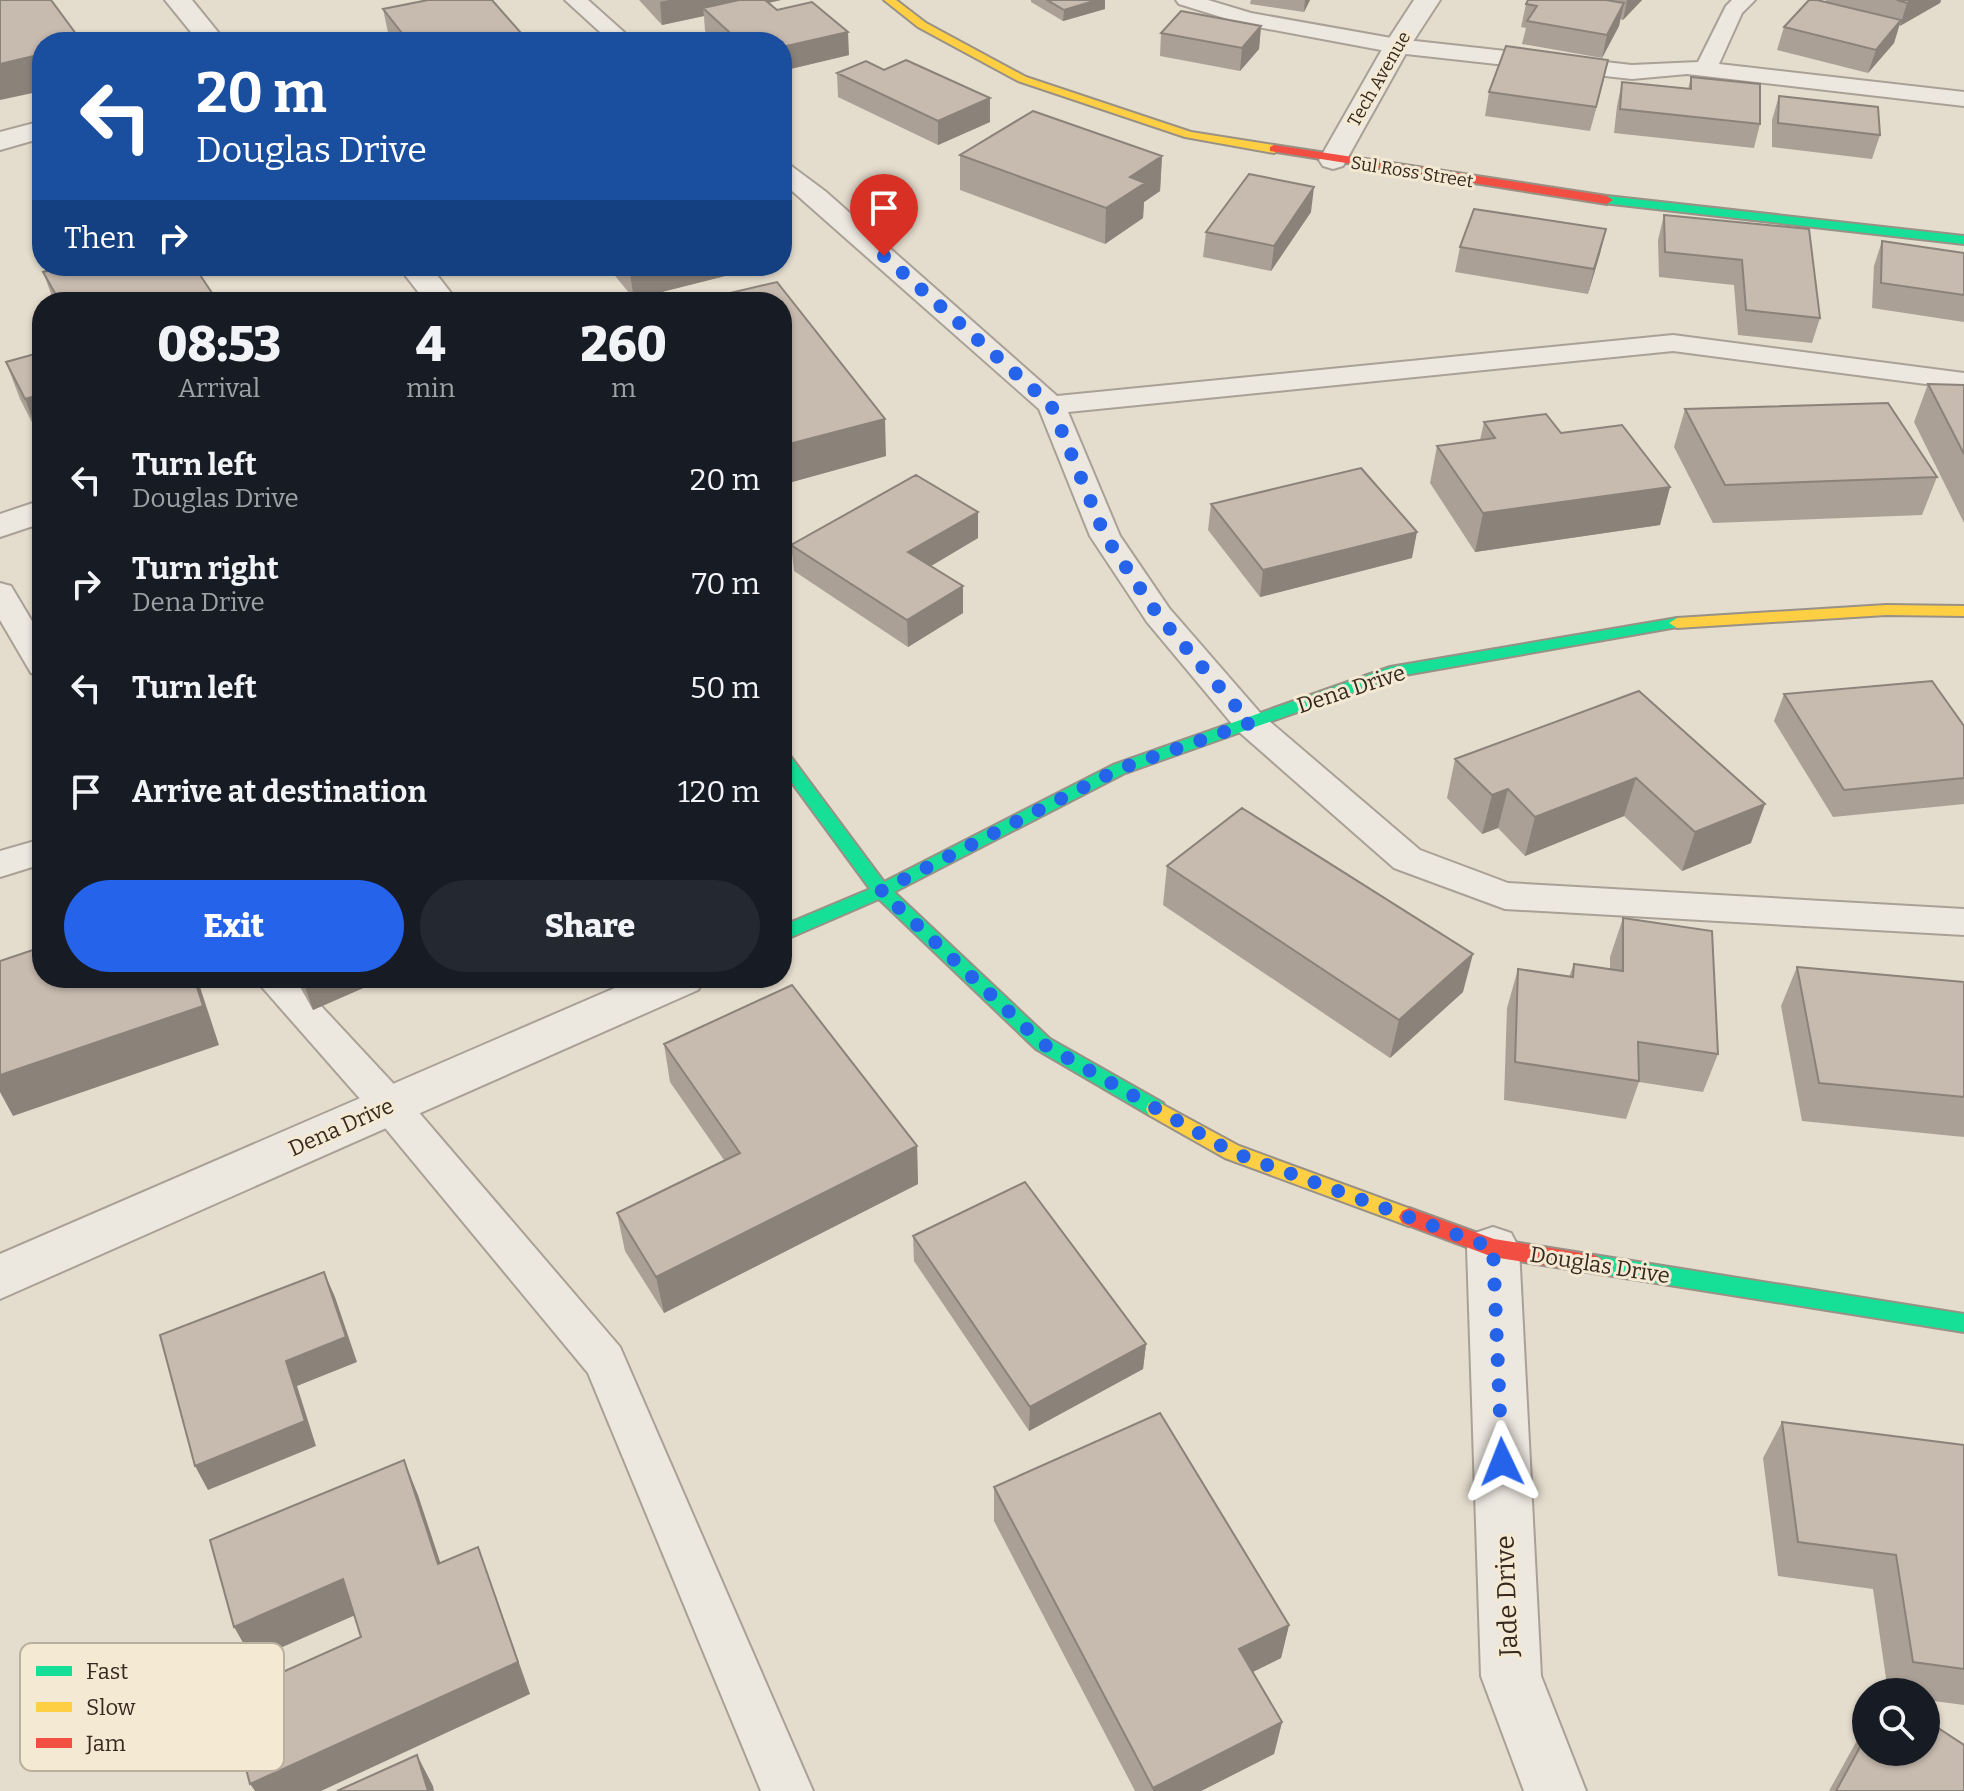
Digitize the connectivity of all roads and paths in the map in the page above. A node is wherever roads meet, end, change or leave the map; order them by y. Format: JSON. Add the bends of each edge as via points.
{"nodes":[{"id":1,"x":178,"y":0,"type":"edge"},
{"id":2,"x":575,"y":0,"type":"edge"},
{"id":3,"x":889,"y":0,"type":"edge"},
{"id":4,"x":1186,"y":0,"type":"edge"},
{"id":5,"x":1427,"y":0,"type":"edge"},
{"id":6,"x":1745,"y":0,"type":"edge"},
{"id":7,"x":205,"y":32,"type":"edge"},
{"id":8,"x":612,"y":32,"type":"edge"},
{"id":9,"x":1397,"y":46,"type":"junction"},
{"id":10,"x":1705,"y":70,"type":"junction"},
{"id":11,"x":1964,"y":99,"type":"edge"},
{"id":12,"x":32,"y":132,"type":"edge"},
{"id":13,"x":0,"y":141,"type":"edge"},
{"id":14,"x":1333,"y":160,"type":"junction"},
{"id":15,"x":792,"y":178,"type":"edge"},
{"id":16,"x":1964,"y":240,"type":"edge"},
{"id":17,"x":422,"y":276,"type":"edge"},
{"id":18,"x":434,"y":292,"type":"edge"},
{"id":19,"x":1964,"y":381,"type":"edge"},
{"id":20,"x":1051,"y":405,"type":"junction"},
{"id":21,"x":32,"y":515,"type":"edge"},
{"id":22,"x":0,"y":526,"type":"edge"},
{"id":23,"x":0,"y":593,"type":"edge"},
{"id":24,"x":1964,"y":611,"type":"edge"},
{"id":25,"x":32,"y":649,"type":"edge"},
{"id":26,"x":1250,"y":723,"type":"junction"},
{"id":27,"x":792,"y":771,"type":"edge"},
{"id":28,"x":32,"y":854,"type":"edge"},
{"id":29,"x":0,"y":864,"type":"edge"},
{"id":30,"x":881,"y":891,"type":"junction"},
{"id":31,"x":1964,"y":922,"type":"edge"},
{"id":32,"x":792,"y":930,"type":"edge"},
{"id":33,"x":282,"y":988,"type":"edge"},
{"id":34,"x":659,"y":988,"type":"edge"},
{"id":35,"x":390,"y":1106,"type":"junction"},
{"id":36,"x":1493,"y":1248,"type":"junction"},
{"id":37,"x":0,"y":1277,"type":"edge"},
{"id":38,"x":1964,"y":1323,"type":"edge"},
{"id":39,"x":787,"y":1791,"type":"edge"},
{"id":40,"x":1555,"y":1791,"type":"edge"}],
"edges":[{"from":1,"to":7,"type":"street"},
{"from":2,"to":8,"type":"lane"},
{"from":3,"to":14,"type":"street","name":"Sul Ross Street","via":[[922,25],[1022,79],[1189,135]]},
{"from":4,"to":9,"type":"lane","via":[[1247,19]]},
{"from":5,"to":9,"type":"street","name":"Tech Avenue"},
{"from":6,"to":10,"type":"lane","via":[[1733,10]]},
{"from":9,"to":10,"type":"lane","via":[[1632,72]]},
{"from":9,"to":14,"type":"street","name":"Tech Avenue"},
{"from":10,"to":11,"type":"lane"},
{"from":12,"to":13,"type":"street"},
{"from":14,"to":16,"type":"street","name":"Sul Ross Street","via":[[1570,196]]},
{"from":15,"to":20,"type":"lane"},
{"from":17,"to":18,"type":"street"},
{"from":19,"to":20,"type":"lane","via":[[1673,343]]},
{"from":20,"to":26,"type":"lane","via":[[1105,536],[1158,615]]},
{"from":21,"to":22,"type":"street"},
{"from":23,"to":25,"type":"lane"},
{"from":24,"to":26,"type":"street","name":"Dena Drive","via":[[1886,610],[1681,622],[1396,671]]},
{"from":26,"to":30,"type":"street","name":"Dena Drive","via":[[1119,769]]},
{"from":26,"to":31,"type":"lane","via":[[1407,859],[1505,896]]},
{"from":27,"to":30,"type":"street","name":"Douglas Drive"},
{"from":28,"to":29,"type":"lane"},
{"from":30,"to":32,"type":"street","name":"Dena Drive"},
{"from":30,"to":36,"type":"street","name":"Douglas Drive","via":[[1043,1044],[1232,1152]]},
{"from":33,"to":35,"type":"lane"},
{"from":34,"to":35,"type":"street","name":"Dena Drive"},
{"from":35,"to":37,"type":"street","name":"Dena Drive"},
{"from":35,"to":39,"type":"lane","via":[[605,1361]]},
{"from":36,"to":38,"type":"street","name":"Douglas Drive"},
{"from":36,"to":40,"type":"street","name":"Jade Drive","via":[[1511,1676]]}]}
